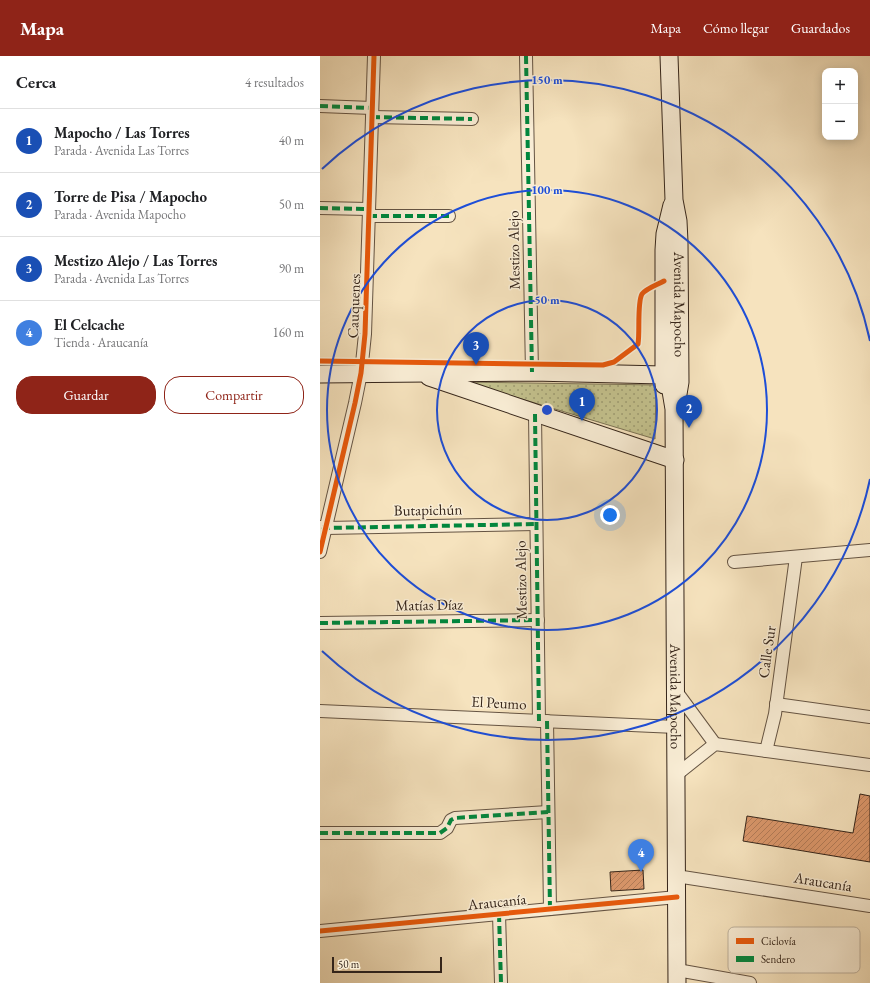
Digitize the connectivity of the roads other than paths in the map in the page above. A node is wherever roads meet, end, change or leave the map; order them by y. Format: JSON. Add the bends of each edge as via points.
{"nodes":[{"id":1,"x":374,"y":56,"type":"edge"},
{"id":2,"x":526,"y":56,"type":"edge"},
{"id":3,"x":669,"y":56,"type":"edge"},
{"id":4,"x":320,"y":106,"type":"edge"},
{"id":5,"x":372,"y":112,"type":"junction"},
{"id":6,"x":472,"y":119,"type":"dead end"},
{"id":7,"x":674,"y":200,"type":"junction"},
{"id":8,"x":320,"y":208,"type":"edge"},
{"id":9,"x":369,"y":212,"type":"junction"},
{"id":10,"x":449,"y":216,"type":"dead end"},
{"id":11,"x":532,"y":372,"type":"junction"},
{"id":12,"x":362,"y":373,"type":"junction"},
{"id":13,"x":418,"y":373,"type":"junction"},
{"id":14,"x":320,"y":374,"type":"edge"},
{"id":15,"x":663,"y":375,"type":"junction"},
{"id":16,"x":674,"y":409,"type":"junction"},
{"id":17,"x":534,"y":414,"type":"junction"},
{"id":18,"x":675,"y":460,"type":"junction"},
{"id":19,"x":536,"y":524,"type":"junction"},
{"id":20,"x":323,"y":528,"type":"edge"},
{"id":21,"x":870,"y":550,"type":"edge"},
{"id":22,"x":320,"y":552,"type":"edge"},
{"id":23,"x":796,"y":557,"type":"junction"},
{"id":24,"x":734,"y":562,"type":"dead end"},
{"id":25,"x":538,"y":620,"type":"junction"},
{"id":26,"x":320,"y":623,"type":"edge"},
{"id":27,"x":676,"y":691,"type":"junction"},
{"id":28,"x":776,"y":704,"type":"junction"},
{"id":29,"x":320,"y":711,"type":"edge"},
{"id":30,"x":870,"y":716,"type":"edge"},
{"id":31,"x":543,"y":721,"type":"junction"},
{"id":32,"x":676,"y":727,"type":"junction"},
{"id":33,"x":715,"y":744,"type":"junction"},
{"id":34,"x":766,"y":751,"type":"junction"},
{"id":35,"x":870,"y":765,"type":"edge"},
{"id":36,"x":676,"y":775,"type":"junction"},
{"id":37,"x":548,"y":812,"type":"junction"},
{"id":38,"x":320,"y":832,"type":"edge"},
{"id":39,"x":676,"y":876,"type":"junction"},
{"id":40,"x":677,"y":897,"type":"junction"},
{"id":41,"x":870,"y":906,"type":"edge"},
{"id":42,"x":550,"y":909,"type":"junction"},
{"id":43,"x":499,"y":914,"type":"junction"},
{"id":44,"x":320,"y":931,"type":"edge"},
{"id":45,"x":677,"y":976,"type":"edge"},
{"id":46,"x":501,"y":983,"type":"edge"},
{"id":47,"x":750,"y":983,"type":"edge"}],
"edges":[{"from":1,"to":5,"type":"street","name":"Cauquenes"},
{"from":2,"to":11,"type":"street","name":"Mestizo Alejo"},
{"from":3,"to":7,"type":"main road","name":"Avenida Mapocho"},
{"from":4,"to":5,"type":"street"},
{"from":5,"to":6,"type":"street"},
{"from":5,"to":9,"type":"street","name":"Cauquenes"},
{"from":7,"to":15,"type":"main road","name":"Avenida Mapocho","via":[[665,234]]},
{"from":7,"to":16,"type":"main road","name":"Avenida Mapocho","via":[[679,242],[680,367],[679,389]]},
{"from":8,"to":9,"type":"street"},
{"from":9,"to":10,"type":"street"},
{"from":9,"to":12,"type":"street","name":"Cauquenes"},
{"from":11,"to":13,"type":"main road"},
{"from":11,"to":15,"type":"main road"},
{"from":12,"to":13,"type":"main road"},
{"from":12,"to":14,"type":"main road"},
{"from":12,"to":20,"type":"street","name":"Cauquenes"},
{"from":13,"to":17,"type":"main road"},
{"from":15,"to":16,"type":"main road","name":"Avenida Mapocho","via":[[666,392]]},
{"from":16,"to":18,"type":"main road","name":"Avenida Mapocho"},
{"from":17,"to":18,"type":"main road"},
{"from":17,"to":19,"type":"street","name":"Mestizo Alejo"},
{"from":18,"to":27,"type":"main road","name":"Avenida Mapocho"},
{"from":19,"to":20,"type":"street","name":"Butapichún"},
{"from":19,"to":25,"type":"street","name":"Mestizo Alejo"},
{"from":20,"to":22,"type":"street","name":"Cauquenes"},
{"from":21,"to":23,"type":"street"},
{"from":23,"to":24,"type":"street"},
{"from":23,"to":28,"type":"street","name":"Calle Sur"},
{"from":25,"to":26,"type":"street","name":"Matías Díaz"},
{"from":25,"to":31,"type":"street","name":"Mestizo Alejo"},
{"from":27,"to":32,"type":"main road","name":"Avenida Mapocho"},
{"from":27,"to":33,"type":"street"},
{"from":28,"to":30,"type":"street"},
{"from":28,"to":34,"type":"street","name":"Calle Sur"},
{"from":29,"to":31,"type":"street","name":"El Peumo"},
{"from":31,"to":32,"type":"street","name":"El Peumo"},
{"from":31,"to":37,"type":"street","name":"Mestizo Alejo"},
{"from":32,"to":36,"type":"main road","name":"Avenida Mapocho"},
{"from":33,"to":34,"type":"street"},
{"from":33,"to":36,"type":"street"},
{"from":34,"to":35,"type":"street"},
{"from":36,"to":39,"type":"main road","name":"Avenida Mapocho"},
{"from":37,"to":38,"type":"street","via":[[455,818],[440,833]]},
{"from":37,"to":42,"type":"street","name":"Mestizo Alejo"},
{"from":39,"to":40,"type":"main road","name":"Avenida Mapocho"},
{"from":39,"to":41,"type":"street","name":"Araucanía"},
{"from":40,"to":42,"type":"street","name":"Araucanía"},
{"from":40,"to":45,"type":"main road","name":"Avenida Mapocho"},
{"from":42,"to":43,"type":"street","name":"Araucanía"},
{"from":43,"to":44,"type":"street","name":"Araucanía"},
{"from":43,"to":46,"type":"street"},
{"from":45,"to":47,"type":"street"}]}
